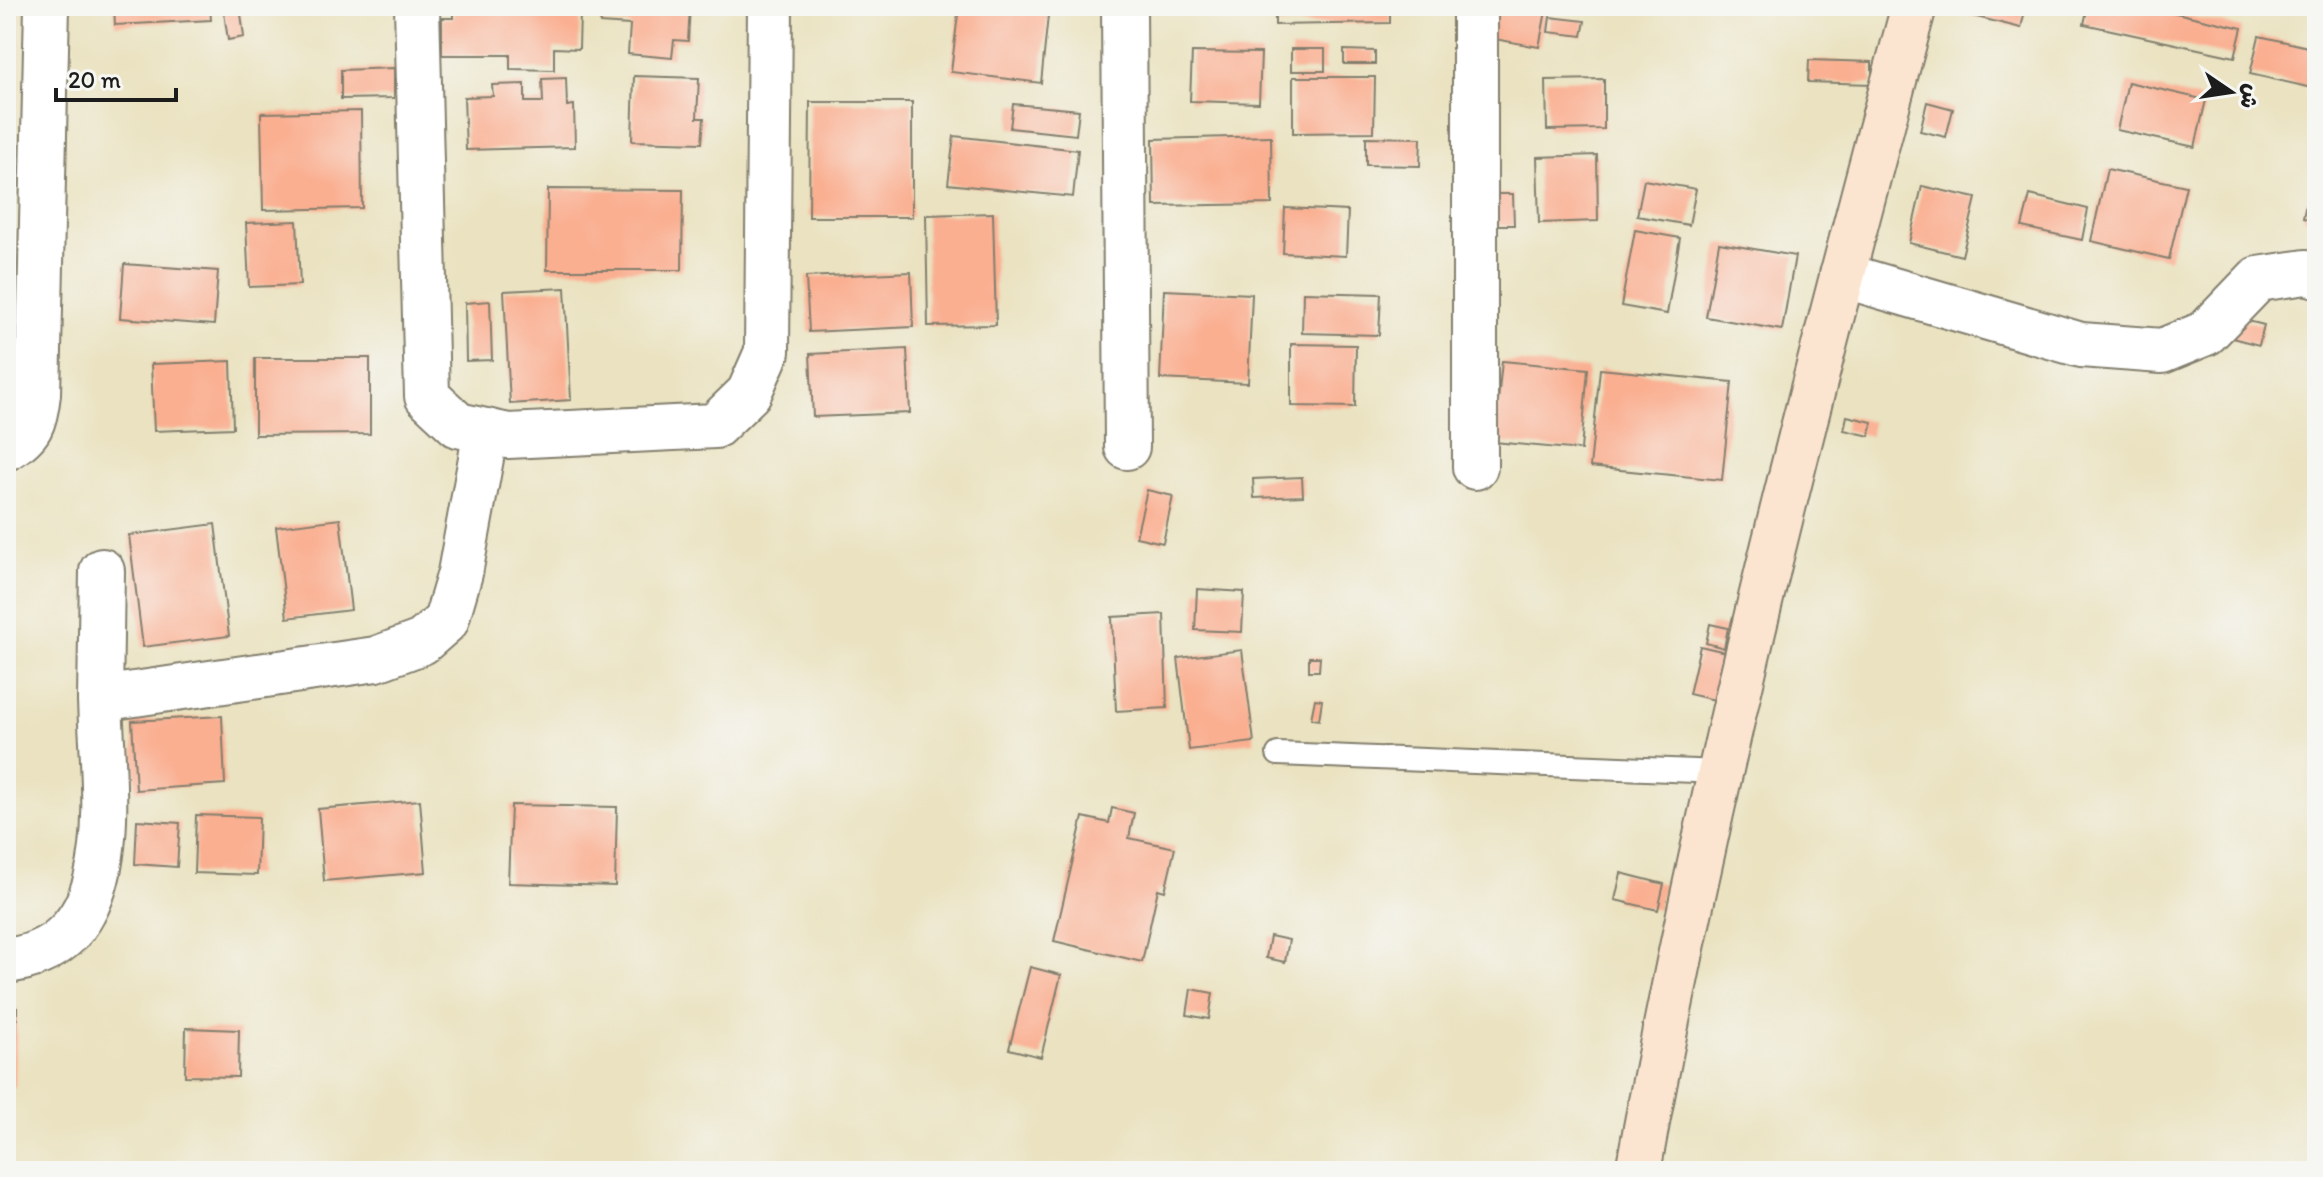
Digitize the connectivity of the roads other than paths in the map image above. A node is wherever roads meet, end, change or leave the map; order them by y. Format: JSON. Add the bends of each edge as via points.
{"nodes":[{"id":1,"x":47,"y":6,"type":"edge"},
{"id":2,"x":417,"y":6,"type":"edge"},
{"id":3,"x":770,"y":6,"type":"edge"},
{"id":4,"x":1124,"y":6,"type":"edge"},
{"id":5,"x":1475,"y":6,"type":"edge"},
{"id":6,"x":1914,"y":6,"type":"edge"},
{"id":7,"x":1842,"y":275,"type":"junction"},
{"id":8,"x":2317,"y":275,"type":"edge"},
{"id":9,"x":486,"y":431,"type":"junction"},
{"id":10,"x":1127,"y":447,"type":"dead end"},
{"id":11,"x":6,"y":448,"type":"edge"},
{"id":12,"x":1475,"y":467,"type":"dead end"},
{"id":13,"x":102,"y":571,"type":"dead end"},
{"id":14,"x":100,"y":699,"type":"junction"},
{"id":15,"x":1278,"y":754,"type":"dead end"},
{"id":16,"x":1720,"y":772,"type":"junction"},
{"id":17,"x":6,"y":961,"type":"edge"},
{"id":18,"x":1638,"y":1171,"type":"edge"}],
"edges":[{"from":1,"to":11,"type":"street","via":[[38,394],[35,424]]},
{"from":2,"to":9,"type":"street","via":[[427,396],[458,425]]},
{"from":3,"to":9,"type":"street","via":[[767,352],[749,393],[715,426],[508,436]]},
{"from":4,"to":10,"type":"street"},
{"from":5,"to":12,"type":"street"},
{"from":6,"to":7,"type":"street"},
{"from":7,"to":8,"type":"street","via":[[2081,345],[2162,351],[2206,333],[2258,279]]},
{"from":7,"to":16,"type":"street"},
{"from":9,"to":14,"type":"street","via":[[446,621],[422,642],[376,659]]},
{"from":13,"to":14,"type":"street"},
{"from":14,"to":17,"type":"street","via":[[103,835],[92,893],[64,940],[30,958]]},
{"from":15,"to":16,"type":"lane"},
{"from":16,"to":18,"type":"street"}]}
